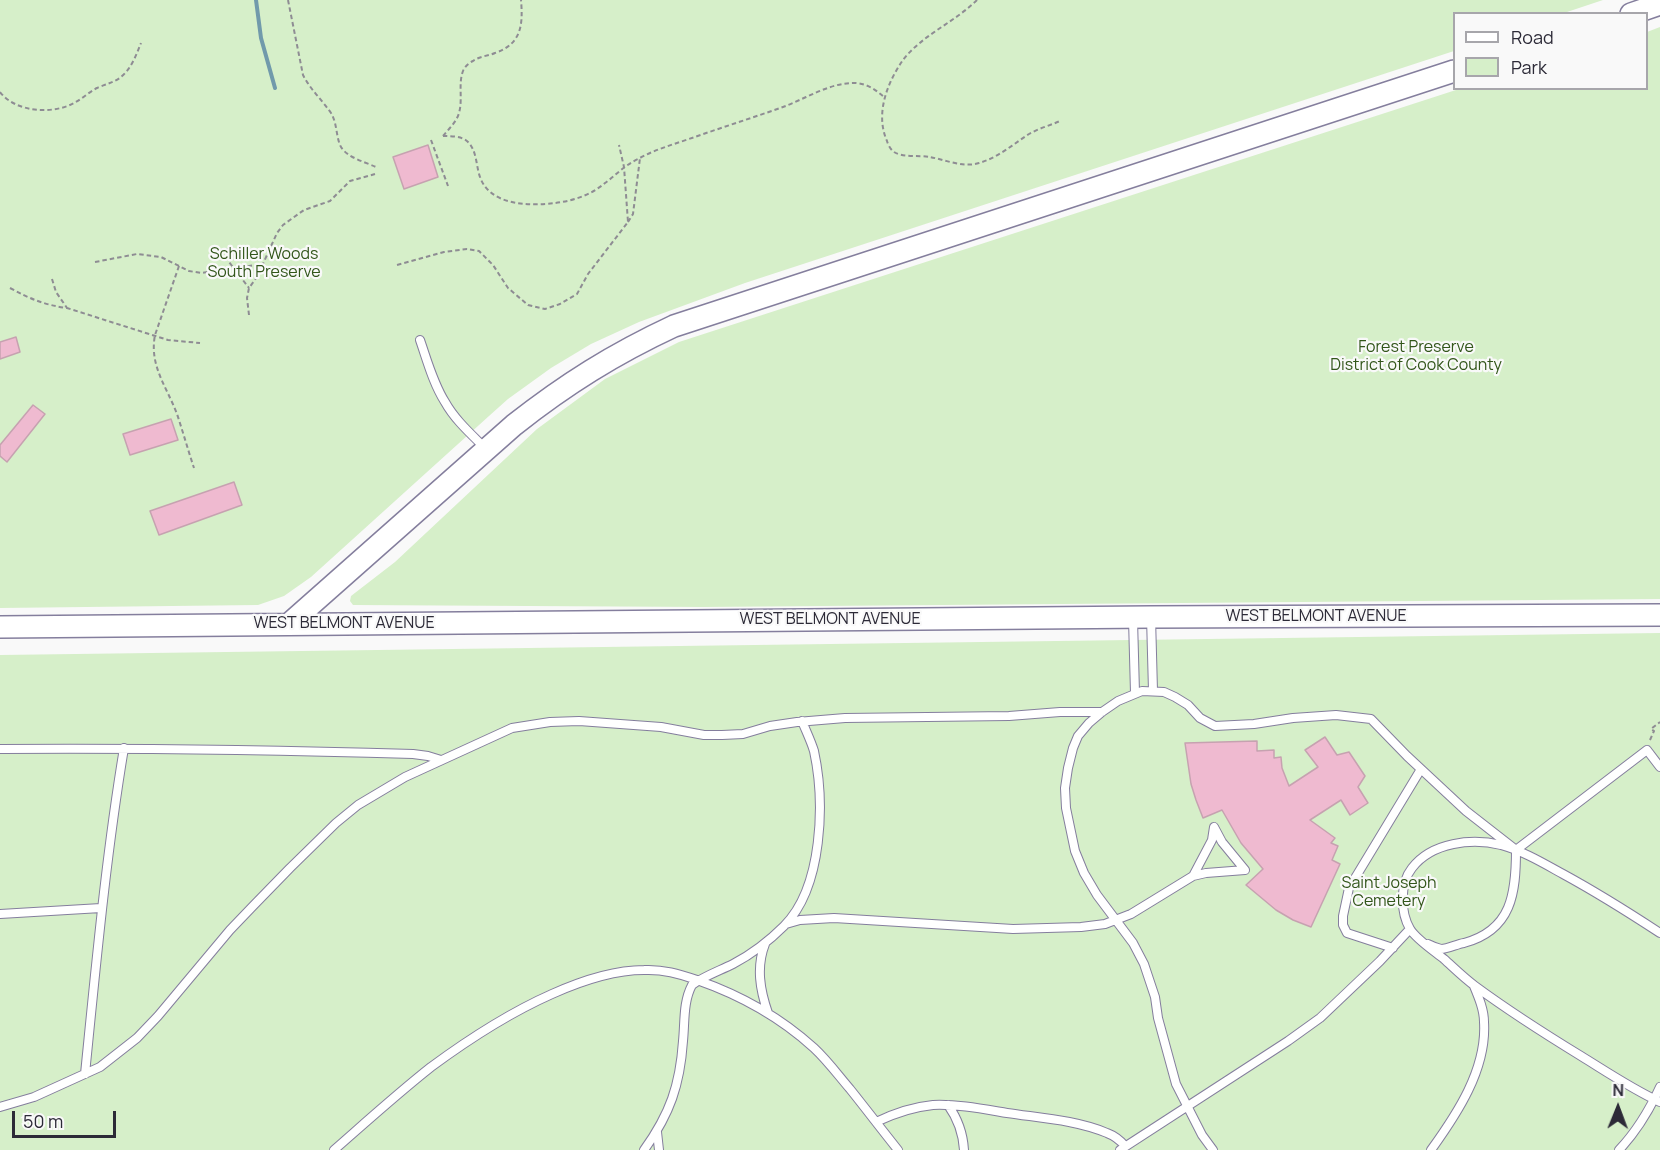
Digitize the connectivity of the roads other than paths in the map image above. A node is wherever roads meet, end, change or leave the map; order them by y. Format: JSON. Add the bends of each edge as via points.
{"nodes":[{"id":1,"x":1660,"y":4,"type":"edge"},
{"id":2,"x":1636,"y":12,"type":"edge"},
{"id":3,"x":1453,"y":72,"type":"edge"},
{"id":4,"x":420,"y":340,"type":"dead end"},
{"id":5,"x":487,"y":450,"type":"junction"},
{"id":6,"x":1660,"y":615,"type":"edge"},
{"id":7,"x":1142,"y":617,"type":"junction"},
{"id":8,"x":289,"y":624,"type":"junction"},
{"id":9,"x":0,"y":627,"type":"edge"},
{"id":10,"x":1153,"y":691,"type":"junction"},
{"id":11,"x":1135,"y":693,"type":"junction"},
{"id":12,"x":1102,"y":712,"type":"junction"},
{"id":13,"x":802,"y":721,"type":"junction"},
{"id":14,"x":124,"y":748,"type":"junction"},
{"id":15,"x":0,"y":749,"type":"edge"},
{"id":16,"x":441,"y":760,"type":"junction"},
{"id":17,"x":1660,"y":767,"type":"edge"},
{"id":18,"x":1421,"y":769,"type":"junction"},
{"id":19,"x":1516,"y":850,"type":"junction"},
{"id":20,"x":1193,"y":876,"type":"junction"},
{"id":21,"x":101,"y":908,"type":"junction"},
{"id":22,"x":0,"y":914,"type":"edge"},
{"id":23,"x":1116,"y":921,"type":"junction"},
{"id":24,"x":786,"y":924,"type":"junction"},
{"id":25,"x":1410,"y":929,"type":"junction"},
{"id":26,"x":1660,"y":933,"type":"edge"},
{"id":27,"x":765,"y":942,"type":"junction"},
{"id":28,"x":1425,"y":943,"type":"junction"},
{"id":29,"x":1393,"y":948,"type":"junction"},
{"id":30,"x":698,"y":981,"type":"junction"},
{"id":31,"x":1473,"y":985,"type":"junction"},
{"id":32,"x":768,"y":1013,"type":"junction"},
{"id":33,"x":85,"y":1074,"type":"junction"},
{"id":34,"x":1660,"y":1087,"type":"edge"},
{"id":35,"x":1657,"y":1101,"type":"edge"},
{"id":36,"x":948,"y":1105,"type":"junction"},
{"id":37,"x":0,"y":1107,"type":"edge"},
{"id":38,"x":1187,"y":1107,"type":"junction"},
{"id":39,"x":876,"y":1122,"type":"junction"},
{"id":40,"x":657,"y":1132,"type":"junction"},
{"id":41,"x":1123,"y":1148,"type":"edge"},
{"id":42,"x":334,"y":1150,"type":"edge"},
{"id":43,"x":644,"y":1150,"type":"edge"},
{"id":44,"x":659,"y":1150,"type":"edge"},
{"id":45,"x":898,"y":1150,"type":"edge"},
{"id":46,"x":964,"y":1150,"type":"edge"},
{"id":47,"x":1213,"y":1150,"type":"edge"},
{"id":48,"x":1431,"y":1150,"type":"edge"},
{"id":49,"x":1619,"y":1150,"type":"edge"}],
"edges":[{"from":1,"to":2,"type":"main road"},
{"from":3,"to":5,"type":"main road","via":[[674,326],[578,377]]},
{"from":4,"to":5,"type":"lane","via":[[445,402]]},
{"from":5,"to":8,"type":"main road"},
{"from":6,"to":7,"type":"main road","name":"WEST BELMONT AVENUE"},
{"from":7,"to":8,"type":"main road","name":"WEST BELMONT AVENUE"},
{"from":7,"to":10,"type":"lane"},
{"from":7,"to":11,"type":"lane"},
{"from":8,"to":9,"type":"main road","name":"WEST BELMONT AVENUE"},
{"from":10,"to":11,"type":"lane"},
{"from":10,"to":18,"type":"lane","via":[[1175,697],[1215,726],[1336,715],[1371,719]]},
{"from":11,"to":12,"type":"lane"},
{"from":12,"to":13,"type":"lane"},
{"from":12,"to":23,"type":"lane","via":[[1078,736],[1073,748],[1065,788],[1066,808],[1084,873]]},
{"from":13,"to":16,"type":"lane","via":[[722,735],[616,723],[550,722],[512,728]]},
{"from":13,"to":24,"type":"lane","via":[[813,749],[820,814],[809,880]]},
{"from":14,"to":15,"type":"lane"},
{"from":14,"to":16,"type":"lane","via":[[413,754]]},
{"from":14,"to":21,"type":"lane"},
{"from":16,"to":33,"type":"lane","via":[[358,805],[336,823],[230,930],[137,1038]]},
{"from":17,"to":19,"type":"lane","via":[[1647,750]]},
{"from":18,"to":19,"type":"lane"},
{"from":18,"to":29,"type":"lane","via":[[1349,888],[1343,916],[1347,933]]},
{"from":19,"to":25,"type":"lane","via":[[1465,843],[1449,845],[1424,857],[1406,879],[1404,911]]},
{"from":19,"to":26,"type":"lane"},
{"from":19,"to":28,"type":"lane","via":[[1516,879],[1509,907],[1495,928],[1442,949]]},
{"from":20,"to":20,"type":"lane","via":[[1245,870],[1214,827],[1212,840]]},
{"from":20,"to":23,"type":"lane"},
{"from":21,"to":22,"type":"lane"},
{"from":21,"to":33,"type":"lane"},
{"from":23,"to":24,"type":"lane","via":[[1024,929],[834,918]]},
{"from":23,"to":38,"type":"lane","via":[[1144,964],[1169,1062]]},
{"from":24,"to":27,"type":"lane"},
{"from":25,"to":28,"type":"lane"},
{"from":25,"to":29,"type":"lane"},
{"from":27,"to":30,"type":"lane","via":[[751,954]]},
{"from":27,"to":32,"type":"lane","via":[[760,983]]},
{"from":28,"to":31,"type":"lane"},
{"from":29,"to":38,"type":"lane","via":[[1320,1018]]},
{"from":30,"to":32,"type":"lane"},
{"from":30,"to":40,"type":"lane","via":[[688,994],[676,1089]]},
{"from":30,"to":42,"type":"lane","via":[[674,972],[641,969],[600,976],[541,999],[493,1025],[431,1067]]},
{"from":31,"to":35,"type":"lane"},
{"from":31,"to":48,"type":"lane","via":[[1482,1006],[1482,1054],[1466,1094]]},
{"from":32,"to":39,"type":"lane","via":[[815,1050]]},
{"from":33,"to":37,"type":"lane"},
{"from":34,"to":35,"type":"lane"},
{"from":35,"to":49,"type":"lane"},
{"from":36,"to":39,"type":"lane","via":[[909,1109]]},
{"from":36,"to":41,"type":"lane","via":[[1088,1127],[1119,1139]]},
{"from":36,"to":46,"type":"lane","via":[[960,1125]]},
{"from":38,"to":41,"type":"lane"},
{"from":38,"to":47,"type":"lane"},
{"from":39,"to":45,"type":"lane"},
{"from":40,"to":43,"type":"lane"},
{"from":40,"to":44,"type":"lane"}]}
